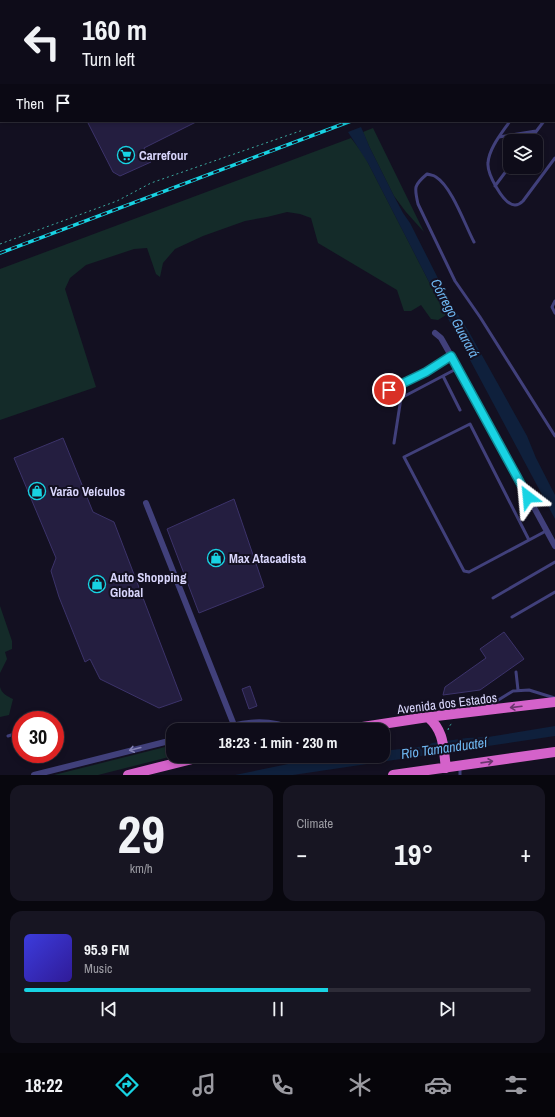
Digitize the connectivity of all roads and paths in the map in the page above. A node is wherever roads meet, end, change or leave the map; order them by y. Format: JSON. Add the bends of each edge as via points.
{"nodes":[{"id":1,"x":509,"y":122,"type":"edge"},
{"id":2,"x":543,"y":122,"type":"edge"},
{"id":3,"x":303,"y":130,"type":"dead end"},
{"id":4,"x":536,"y":130,"type":"junction"},
{"id":5,"x":533,"y":134,"type":"edge"},
{"id":6,"x":499,"y":137,"type":"junction"},
{"id":7,"x":555,"y":158,"type":"edge"},
{"id":8,"x":504,"y":174,"type":"edge"},
{"id":9,"x":496,"y":186,"type":"junction"},
{"id":10,"x":474,"y":242,"type":"dead end"},
{"id":11,"x":0,"y":244,"type":"edge"},
{"id":12,"x":555,"y":300,"type":"edge"},
{"id":13,"x":555,"y":313,"type":"edge"},
{"id":14,"x":435,"y":333,"type":"dead end"},
{"id":15,"x":451,"y":356,"type":"junction"},
{"id":16,"x":458,"y":368,"type":"junction"},
{"id":17,"x":443,"y":376,"type":"junction"},
{"id":18,"x":377,"y":396,"type":"dead end"},
{"id":19,"x":460,"y":410,"type":"dead end"},
{"id":20,"x":555,"y":436,"type":"edge"},
{"id":21,"x":394,"y":444,"type":"dead end"},
{"id":22,"x":146,"y":504,"type":"dead end"},
{"id":23,"x":546,"y":531,"type":"junction"},
{"id":24,"x":529,"y":540,"type":"junction"},
{"id":25,"x":555,"y":546,"type":"edge"},
{"id":26,"x":555,"y":562,"type":"edge"},
{"id":27,"x":555,"y":592,"type":"edge"},
{"id":28,"x":493,"y":598,"type":"dead end"},
{"id":29,"x":512,"y":617,"type":"dead end"},
{"id":30,"x":516,"y":672,"type":"dead end"},
{"id":31,"x":518,"y":690,"type":"junction"},
{"id":32,"x":555,"y":698,"type":"edge"},
{"id":33,"x":555,"y":702,"type":"edge"},
{"id":34,"x":479,"y":711,"type":"junction"},
{"id":35,"x":455,"y":714,"type":"junction"},
{"id":36,"x":428,"y":718,"type":"junction"},
{"id":37,"x":233,"y":723,"type":"edge"},
{"id":38,"x":253,"y":723,"type":"edge"},
{"id":39,"x":275,"y":723,"type":"edge"},
{"id":40,"x":390,"y":723,"type":"edge"},
{"id":41,"x":444,"y":733,"type":"junction"},
{"id":42,"x":12,"y":735,"type":"edge"},
{"id":43,"x":8,"y":736,"type":"dead end"},
{"id":44,"x":166,"y":742,"type":"edge"},
{"id":45,"x":555,"y":752,"type":"edge"},
{"id":46,"x":176,"y":763,"type":"edge"},
{"id":47,"x":446,"y":768,"type":"junction"},
{"id":48,"x":460,"y":771,"type":"edge"},
{"id":49,"x":34,"y":775,"type":"edge"},
{"id":50,"x":128,"y":775,"type":"edge"},
{"id":51,"x":393,"y":775,"type":"edge"}],
"edges":[{"from":1,"to":6,"type":"lane"},
{"from":2,"to":4,"type":"lane"},
{"from":3,"to":11,"type":"path","via":[[151,183],[116,201]]},
{"from":4,"to":5,"type":"lane"},
{"from":4,"to":6,"type":"lane"},
{"from":6,"to":9,"type":"lane","via":[[488,163],[488,170]]},
{"from":7,"to":9,"type":"lane","via":[[519,204],[509,203]]},
{"from":8,"to":9,"type":"lane"},
{"from":10,"to":20,"type":"lane","via":[[445,185],[436,176],[427,174],[418,182],[415,190],[418,204],[455,281]]},
{"from":12,"to":13,"type":"lane","via":[[552,304]]},
{"from":14,"to":15,"type":"street","via":[[441,338]]},
{"from":15,"to":16,"type":"street"},
{"from":15,"to":18,"type":"lane","via":[[426,372]]},
{"from":16,"to":17,"type":"lane"},
{"from":16,"to":23,"type":"street"},
{"from":17,"to":19,"type":"lane"},
{"from":17,"to":21,"type":"lane","via":[[401,398]]},
{"from":22,"to":37,"type":"street"},
{"from":23,"to":24,"type":"lane"},
{"from":23,"to":25,"type":"street"},
{"from":24,"to":24,"type":"lane","via":[[469,572],[464,571],[404,457],[470,424]]},
{"from":26,"to":28,"type":"lane"},
{"from":27,"to":29,"type":"lane"},
{"from":30,"to":31,"type":"lane"},
{"from":31,"to":32,"type":"lane","via":[[529,690]]},
{"from":31,"to":34,"type":"lane","via":[[510,692]]},
{"from":33,"to":34,"type":"highway","name":"Avenida dos Estados","one_way":true},
{"from":34,"to":35,"type":"highway","name":"Avenida dos Estados"},
{"from":35,"to":36,"type":"highway","name":"Avenida dos Estados"},
{"from":35,"to":41,"type":"path","via":[[456,722]]},
{"from":36,"to":40,"type":"highway","name":"Avenida dos Estados"},
{"from":36,"to":41,"type":"highway"},
{"from":38,"to":39,"type":"street"},
{"from":41,"to":47,"type":"highway"},
{"from":42,"to":43,"type":"lane"},
{"from":44,"to":49,"type":"street","one_way":true},
{"from":48,"to":45,"type":"highway","one_way":true},
{"from":46,"to":50,"type":"highway"},
{"from":47,"to":48,"type":"highway"},
{"from":47,"to":51,"type":"highway"}]}
